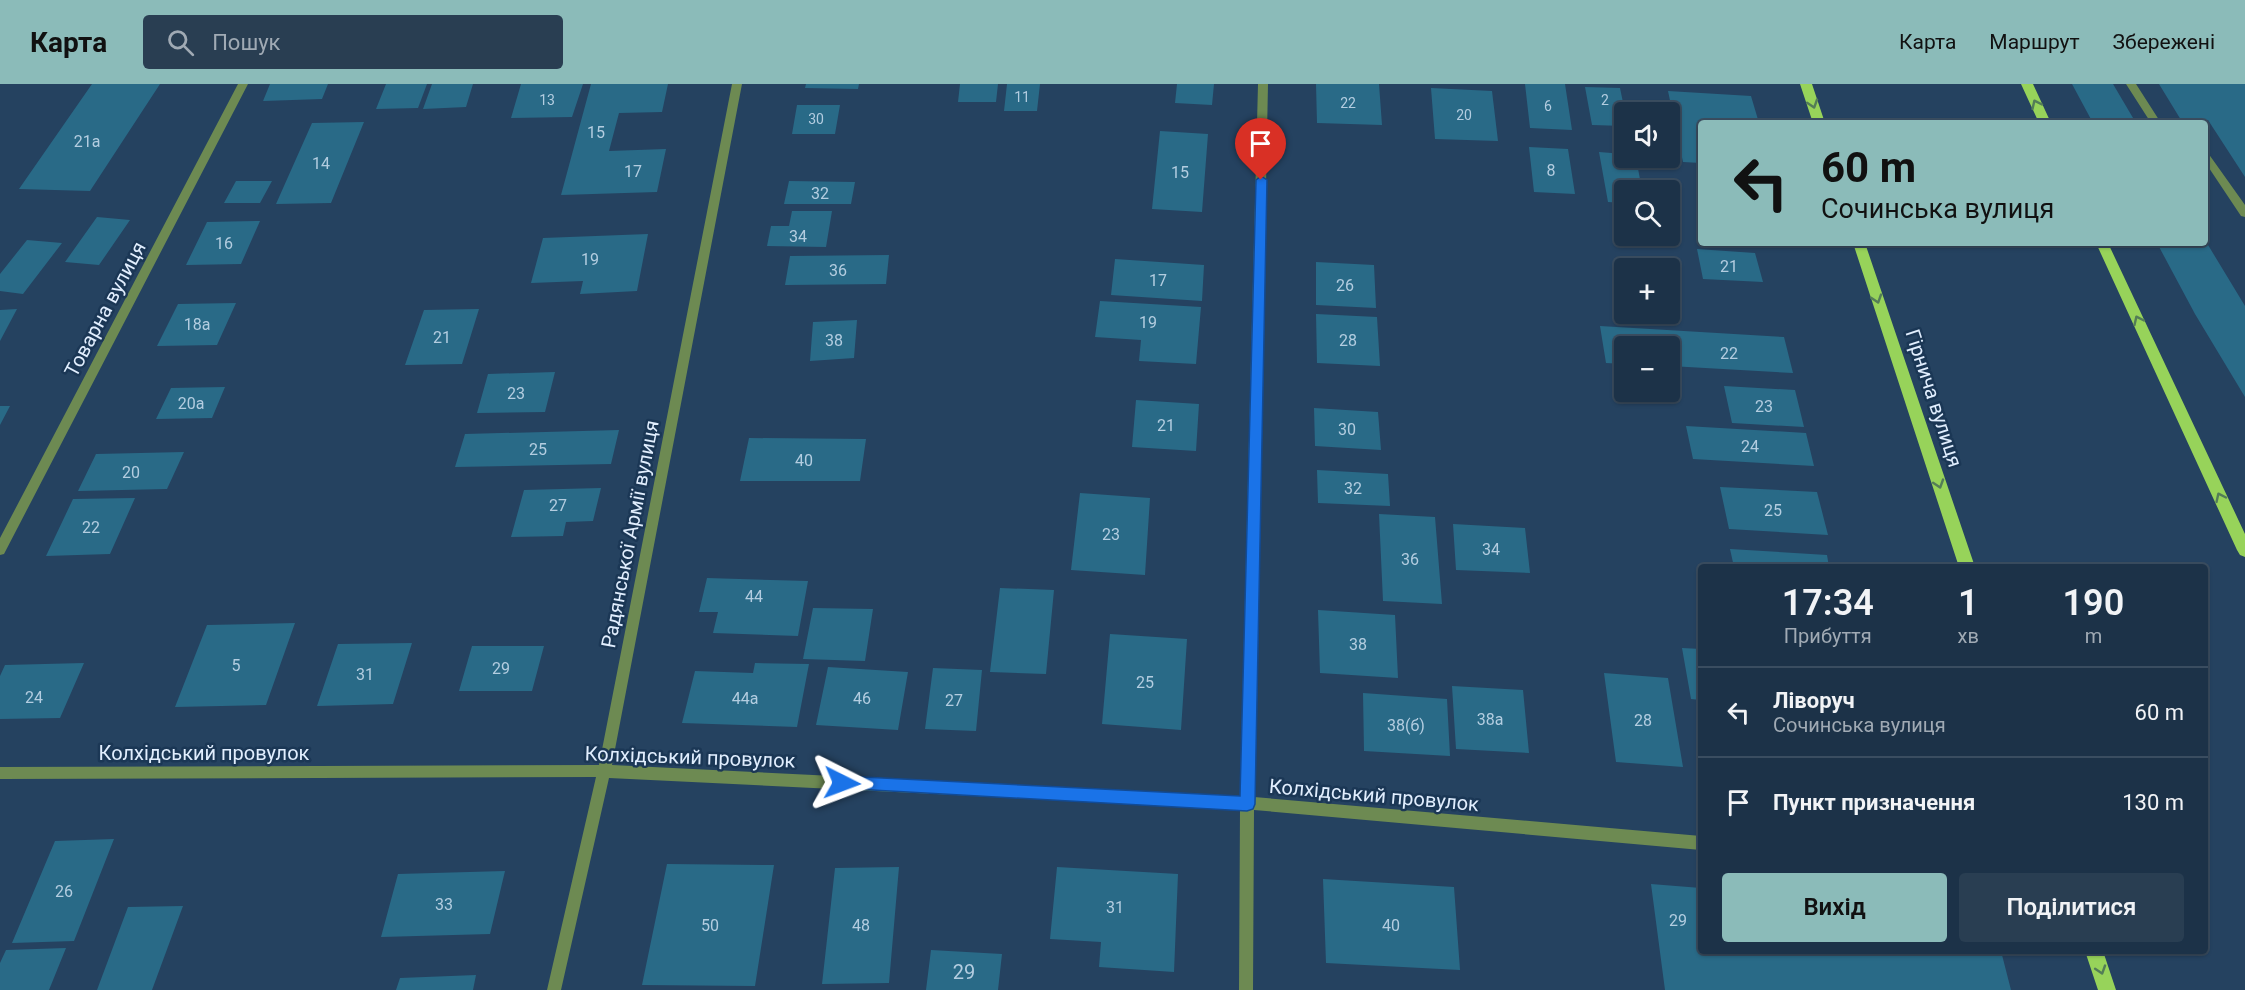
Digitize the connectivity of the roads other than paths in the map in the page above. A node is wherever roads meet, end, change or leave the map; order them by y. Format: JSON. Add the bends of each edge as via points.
{"nodes":[{"id":1,"x":243,"y":84,"type":"edge"},
{"id":2,"x":736,"y":84,"type":"edge"},
{"id":3,"x":1263,"y":84,"type":"edge"},
{"id":4,"x":1806,"y":84,"type":"edge"},
{"id":5,"x":2027,"y":84,"type":"edge"},
{"id":6,"x":2130,"y":84,"type":"edge"},
{"id":7,"x":1818,"y":120,"type":"edge"},
{"id":8,"x":2044,"y":120,"type":"edge"},
{"id":9,"x":2154,"y":120,"type":"edge"},
{"id":10,"x":2208,"y":159,"type":"edge"},
{"id":11,"x":2245,"y":213,"type":"edge"},
{"id":12,"x":1860,"y":246,"type":"edge"},
{"id":13,"x":2103,"y":246,"type":"edge"},
{"id":14,"x":0,"y":550,"type":"edge"},
{"id":15,"x":2245,"y":550,"type":"edge"},
{"id":16,"x":1966,"y":564,"type":"edge"},
{"id":17,"x":603,"y":771,"type":"junction"},
{"id":18,"x":0,"y":773,"type":"edge"},
{"id":19,"x":1247,"y":804,"type":"junction"},
{"id":20,"x":1698,"y":843,"type":"edge"},
{"id":21,"x":2095,"y":954,"type":"edge"},
{"id":22,"x":554,"y":990,"type":"edge"},
{"id":23,"x":1246,"y":990,"type":"edge"},
{"id":24,"x":2107,"y":990,"type":"edge"}],
"edges":[{"from":1,"to":14,"type":"street","name":"Товарна вулиця"},
{"from":2,"to":17,"type":"street","name":"Радянської Армії вулиця"},
{"from":3,"to":19,"type":"street"},
{"from":4,"to":7,"type":"main road","one_way":true},
{"from":8,"to":5,"type":"main road","one_way":true},
{"from":6,"to":9,"type":"street"},
{"from":10,"to":11,"type":"street"},
{"from":12,"to":16,"type":"main road","name":"Гірнича вулиця","one_way":true},
{"from":15,"to":13,"type":"main road","one_way":true},
{"from":17,"to":18,"type":"street","name":"Колхідський провулок"},
{"from":17,"to":19,"type":"street","name":"Колхідський провулок"},
{"from":17,"to":22,"type":"street","name":"Радянської Армії вулиця"},
{"from":19,"to":20,"type":"street","name":"Колхідський провулок"},
{"from":19,"to":23,"type":"street"},
{"from":21,"to":24,"type":"main road","one_way":true}]}
